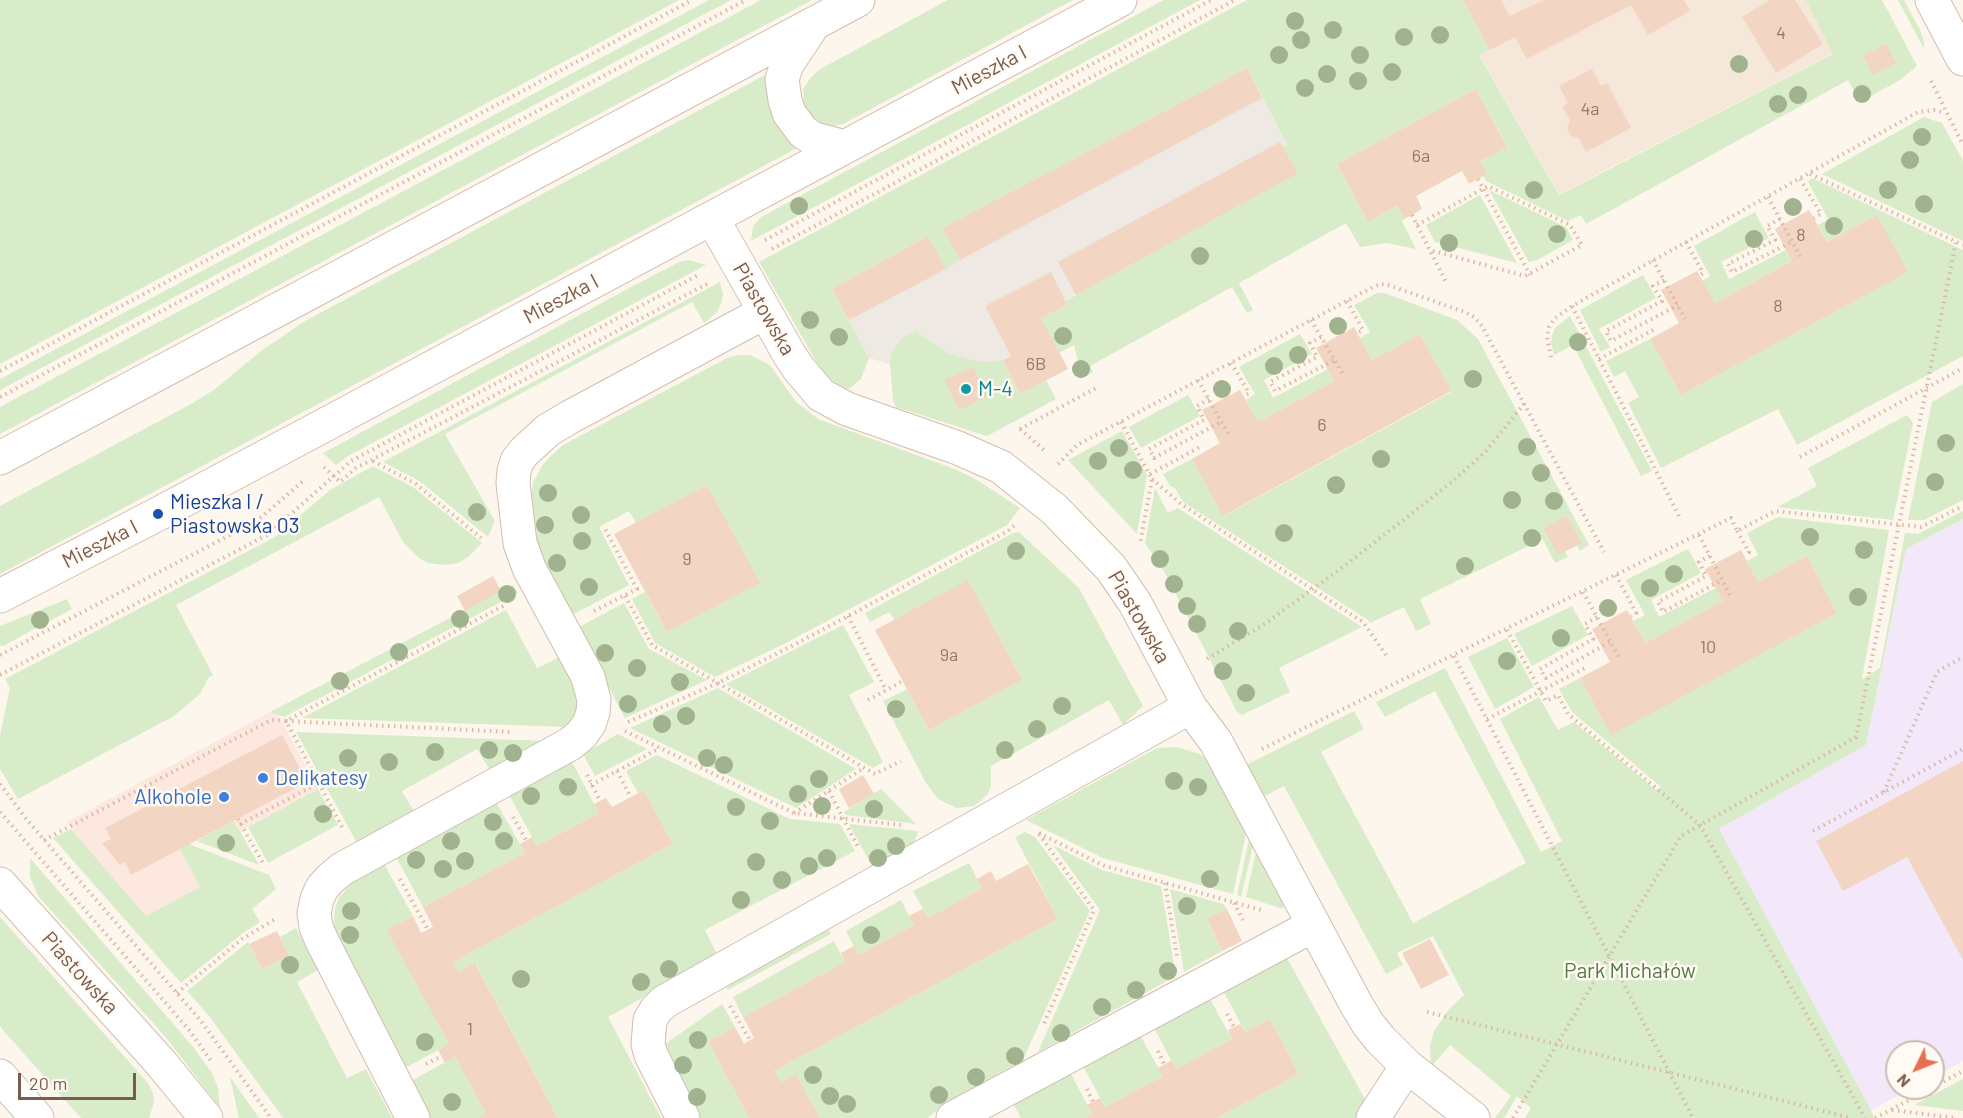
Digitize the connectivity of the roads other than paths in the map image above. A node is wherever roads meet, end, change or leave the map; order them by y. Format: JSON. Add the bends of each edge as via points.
{"nodes":[{"id":1,"x":858,"y":0,"type":"edge"},
{"id":2,"x":1120,"y":0,"type":"edge"},
{"id":3,"x":1932,"y":0,"type":"edge"},
{"id":4,"x":813,"y":24,"type":"junction"},
{"id":5,"x":1963,"y":59,"type":"edge"},
{"id":6,"x":845,"y":147,"type":"junction"},
{"id":7,"x":712,"y":218,"type":"junction"},
{"id":8,"x":765,"y":312,"type":"junction"},
{"id":9,"x":0,"y":458,"type":"edge"},
{"id":10,"x":0,"y":596,"type":"edge"},
{"id":11,"x":1190,"y":707,"type":"junction"},
{"id":12,"x":0,"y":884,"type":"edge"},
{"id":13,"x":1314,"y":925,"type":"junction"},
{"id":14,"x":161,"y":1063,"type":"junction"},
{"id":15,"x":1407,"y":1066,"type":"junction"},
{"id":16,"x":0,"y":1076,"type":"edge"},
{"id":17,"x":37,"y":1118,"type":"edge"},
{"id":18,"x":175,"y":1118,"type":"edge"},
{"id":19,"x":206,"y":1118,"type":"edge"},
{"id":20,"x":413,"y":1118,"type":"edge"},
{"id":21,"x":683,"y":1118,"type":"edge"},
{"id":22,"x":953,"y":1118,"type":"edge"},
{"id":23,"x":1373,"y":1118,"type":"edge"},
{"id":24,"x":1473,"y":1118,"type":"edge"}],
"edges":[{"from":1,"to":4,"type":"street"},
{"from":2,"to":6,"type":"street","name":"Mieszka I"},
{"from":3,"to":5,"type":"street"},
{"from":4,"to":6,"type":"street","via":[[787,64],[782,79],[785,100],[803,132]]},
{"from":4,"to":9,"type":"street"},
{"from":6,"to":7,"type":"street","name":"Mieszka I"},
{"from":7,"to":8,"type":"street","name":"Piastowska"},
{"from":7,"to":10,"type":"street","name":"Mieszka I"},
{"from":8,"to":11,"type":"street","name":"Piastowska","via":[[799,369],[828,399],[974,454],[1038,494],[1096,551],[1124,586]]},
{"from":8,"to":20,"type":"street","via":[[548,430],[524,452],[514,471],[513,500],[524,557],[588,677],[594,700],[605,719],[590,724],[570,744],[342,869],[317,898],[314,913],[322,941]]},
{"from":11,"to":13,"type":"street","name":"Piastowska","via":[[1216,742]]},
{"from":11,"to":21,"type":"street","via":[[672,996],[656,1010],[648,1031],[651,1056]]},
{"from":12,"to":14,"type":"street","name":"Piastowska"},
{"from":13,"to":15,"type":"street","name":"Piastowska","via":[[1368,1024]]},
{"from":13,"to":22,"type":"street"},
{"from":14,"to":18,"type":"street","name":"Piastowska","via":[[179,1098]]},
{"from":14,"to":19,"type":"street","name":"Piastowska"},
{"from":15,"to":23,"type":"street"},
{"from":15,"to":24,"type":"street","name":"Piastowska"},
{"from":16,"to":17,"type":"street"}]}
